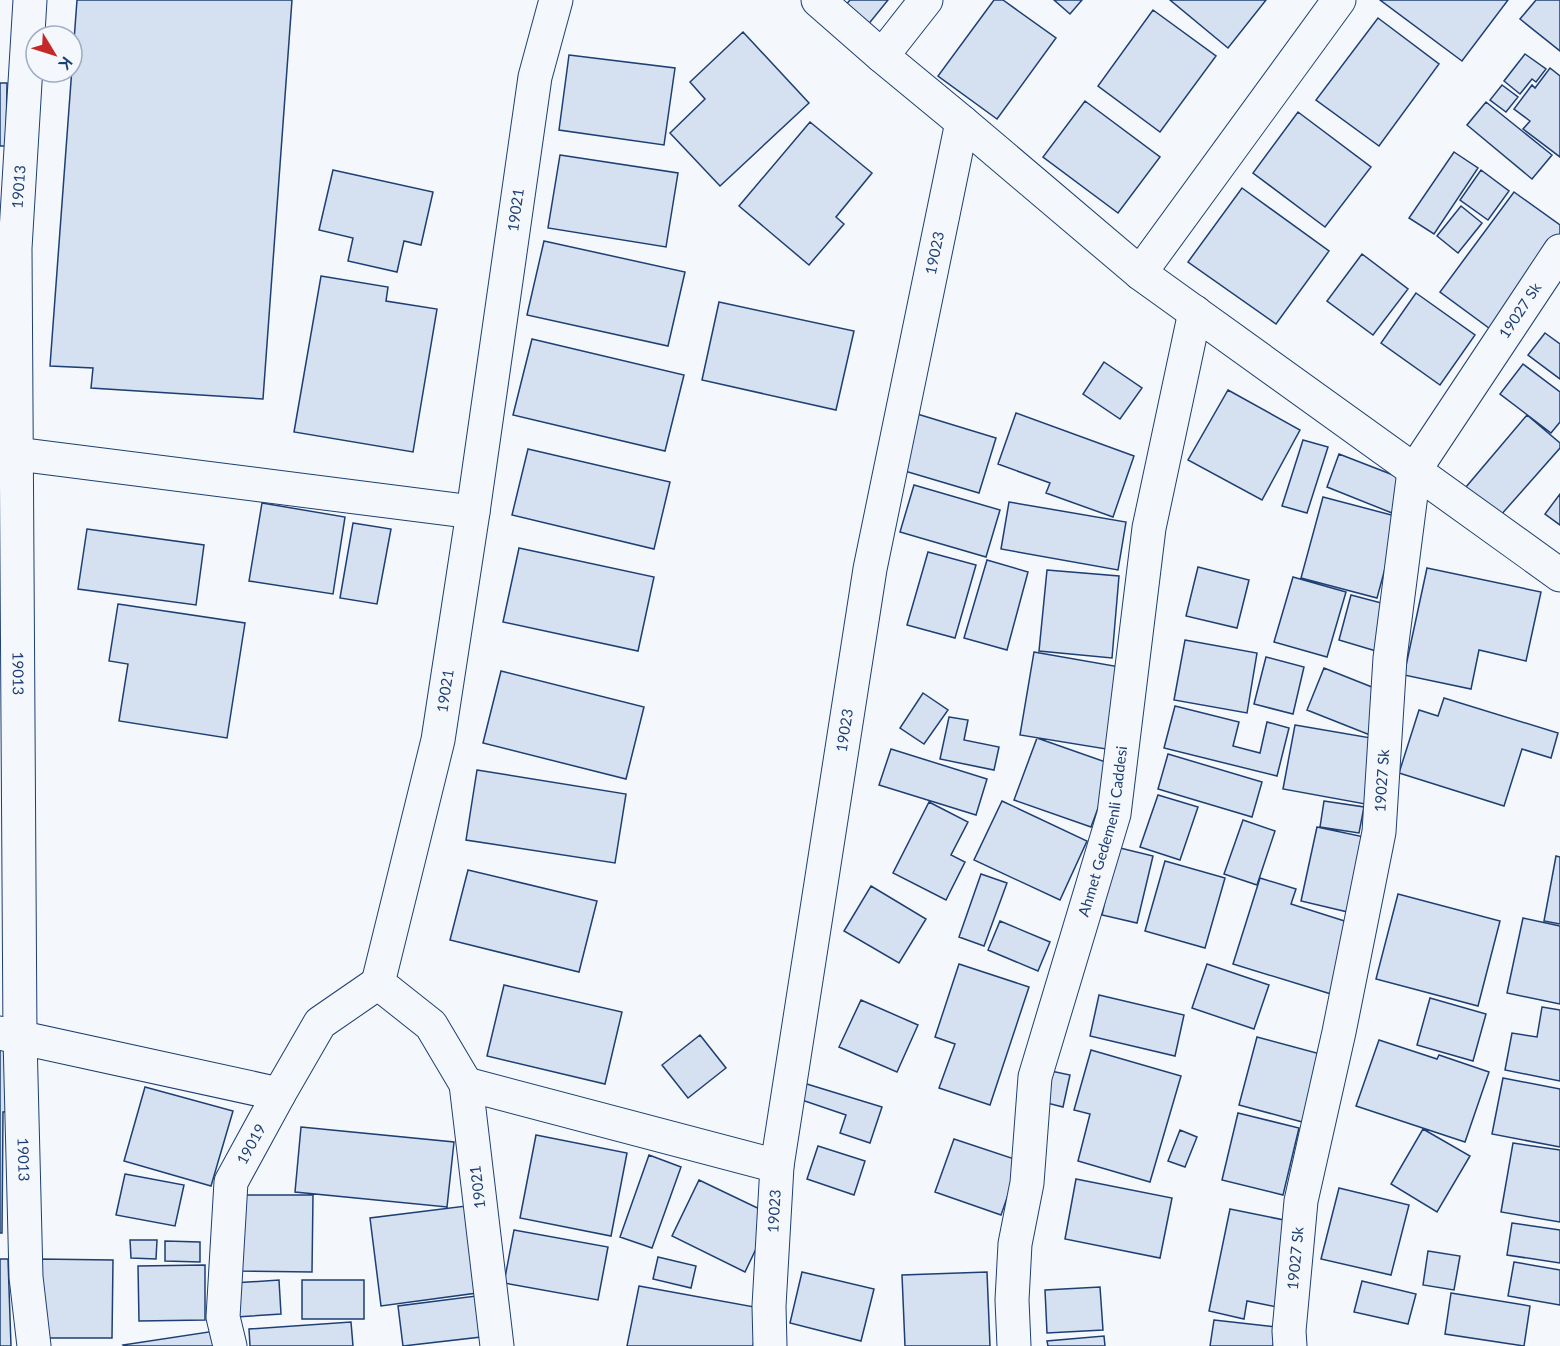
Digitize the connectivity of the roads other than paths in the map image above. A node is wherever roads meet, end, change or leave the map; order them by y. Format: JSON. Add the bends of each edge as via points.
{"nodes":[{"id":1,"x":30,"y":0,"type":"edge"},
{"id":2,"x":556,"y":0,"type":"edge"},
{"id":3,"x":818,"y":0,"type":"edge"},
{"id":4,"x":926,"y":0,"type":"edge"},
{"id":5,"x":1339,"y":0,"type":"edge"},
{"id":6,"x":882,"y":56,"type":"junction"},
{"id":7,"x":962,"y":122,"type":"junction"},
{"id":8,"x":1560,"y":251,"type":"edge"},
{"id":9,"x":1140,"y":273,"type":"junction"},
{"id":10,"x":1195,"y":312,"type":"junction"},
{"id":11,"x":17,"y":454,"type":"junction"},
{"id":12,"x":1414,"y":471,"type":"junction"},
{"id":13,"x":472,"y":512,"type":"junction"},
{"id":14,"x":1560,"y":575,"type":"edge"},
{"id":15,"x":378,"y":983,"type":"junction"},
{"id":16,"x":10,"y":1036,"type":"edge"},
{"id":17,"x":466,"y":1084,"type":"junction"},
{"id":18,"x":279,"y":1094,"type":"junction"},
{"id":19,"x":777,"y":1166,"type":"junction"},
{"id":20,"x":34,"y":1346,"type":"edge"},
{"id":21,"x":230,"y":1346,"type":"edge"},
{"id":22,"x":498,"y":1346,"type":"edge"},
{"id":23,"x":770,"y":1346,"type":"edge"},
{"id":24,"x":1014,"y":1346,"type":"edge"},
{"id":25,"x":1290,"y":1346,"type":"edge"}],
"edges":[{"from":1,"to":11,"type":"street","name":"19013","via":[[15,248]]},
{"from":2,"to":13,"type":"street","name":"19021","via":[[535,77]]},
{"from":3,"to":6,"type":"street"},
{"from":4,"to":6,"type":"street"},
{"from":5,"to":9,"type":"street"},
{"from":6,"to":7,"type":"street"},
{"from":7,"to":9,"type":"street"},
{"from":7,"to":19,"type":"street","name":"19023","via":[[870,569]]},
{"from":8,"to":12,"type":"street","name":"19027 Sk"},
{"from":9,"to":10,"type":"street"},
{"from":10,"to":12,"type":"street"},
{"from":10,"to":24,"type":"street","name":"Ahmet Gedemenli Caddesi","via":[[1149,528],[1114,814],[1035,1077],[1027,1184],[1015,1244]]},
{"from":11,"to":13,"type":"street"},
{"from":11,"to":16,"type":"street","name":"19013"},
{"from":12,"to":14,"type":"street"},
{"from":12,"to":25,"type":"street","name":"19027 Sk","via":[[1390,658],[1379,832],[1301,1201]]},
{"from":13,"to":15,"type":"street","name":"19021","via":[[438,740]]},
{"from":15,"to":17,"type":"street","name":"19021","via":[[431,1025]]},
{"from":15,"to":18,"type":"street","name":"19019","via":[[320,1023]]},
{"from":16,"to":18,"type":"street"},
{"from":16,"to":20,"type":"street","name":"19013"},
{"from":17,"to":19,"type":"street"},
{"from":17,"to":22,"type":"street","name":"19021"},
{"from":18,"to":21,"type":"street","name":"19019","via":[[231,1182],[223,1317]]},
{"from":19,"to":23,"type":"street","name":"19023"}]}
